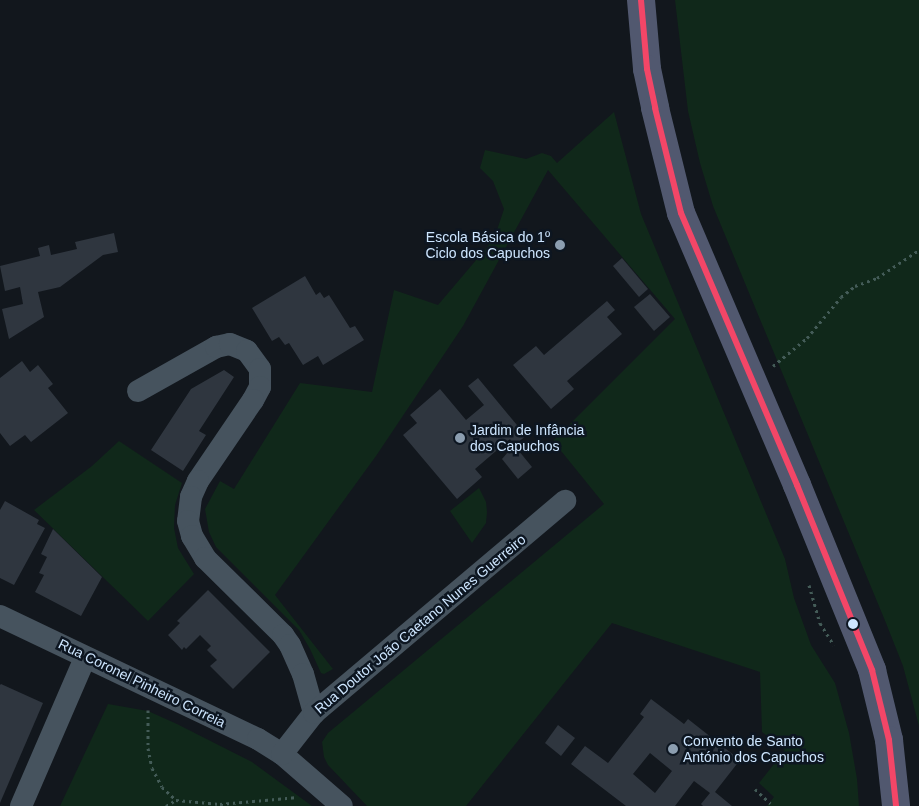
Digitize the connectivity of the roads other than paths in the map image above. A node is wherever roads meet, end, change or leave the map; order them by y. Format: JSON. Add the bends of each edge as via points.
{"nodes":[{"id":1,"x":641,"y":0,"type":"edge"},
{"id":2,"x":138,"y":391,"type":"dead end"},
{"id":3,"x":565,"y":500,"type":"dead end"},
{"id":4,"x":0,"y":616,"type":"edge"},
{"id":5,"x":85,"y":658,"type":"junction"},
{"id":6,"x":314,"y":713,"type":"junction"},
{"id":7,"x":282,"y":754,"type":"junction"},
{"id":8,"x":22,"y":806,"type":"edge"},
{"id":9,"x":342,"y":806,"type":"edge"},
{"id":10,"x":896,"y":806,"type":"edge"}],
"edges":[{"from":1,"to":10,"type":"main road","via":[[654,108],[682,213],[872,670],[889,740]]},
{"from":2,"to":6,"type":"street","via":[[216,347],[230,344],[247,351],[260,369],[260,387],[253,400],[198,481],[191,496],[188,521],[192,536],[205,558],[283,634],[303,674]]},
{"from":3,"to":6,"type":"street","name":"Rua Doutor João Caetano Nunes Guerreiro"},
{"from":4,"to":5,"type":"street","name":"Rua Coronel Pinheiro Correia"},
{"from":5,"to":7,"type":"street","name":"Rua Coronel Pinheiro Correia","via":[[151,687]]},
{"from":5,"to":8,"type":"street"},
{"from":6,"to":7,"type":"street","name":"Rua Doutor João Caetano Nunes Guerreiro"},
{"from":7,"to":9,"type":"street","name":"Rua Coronel Pinheiro Correia"}]}
